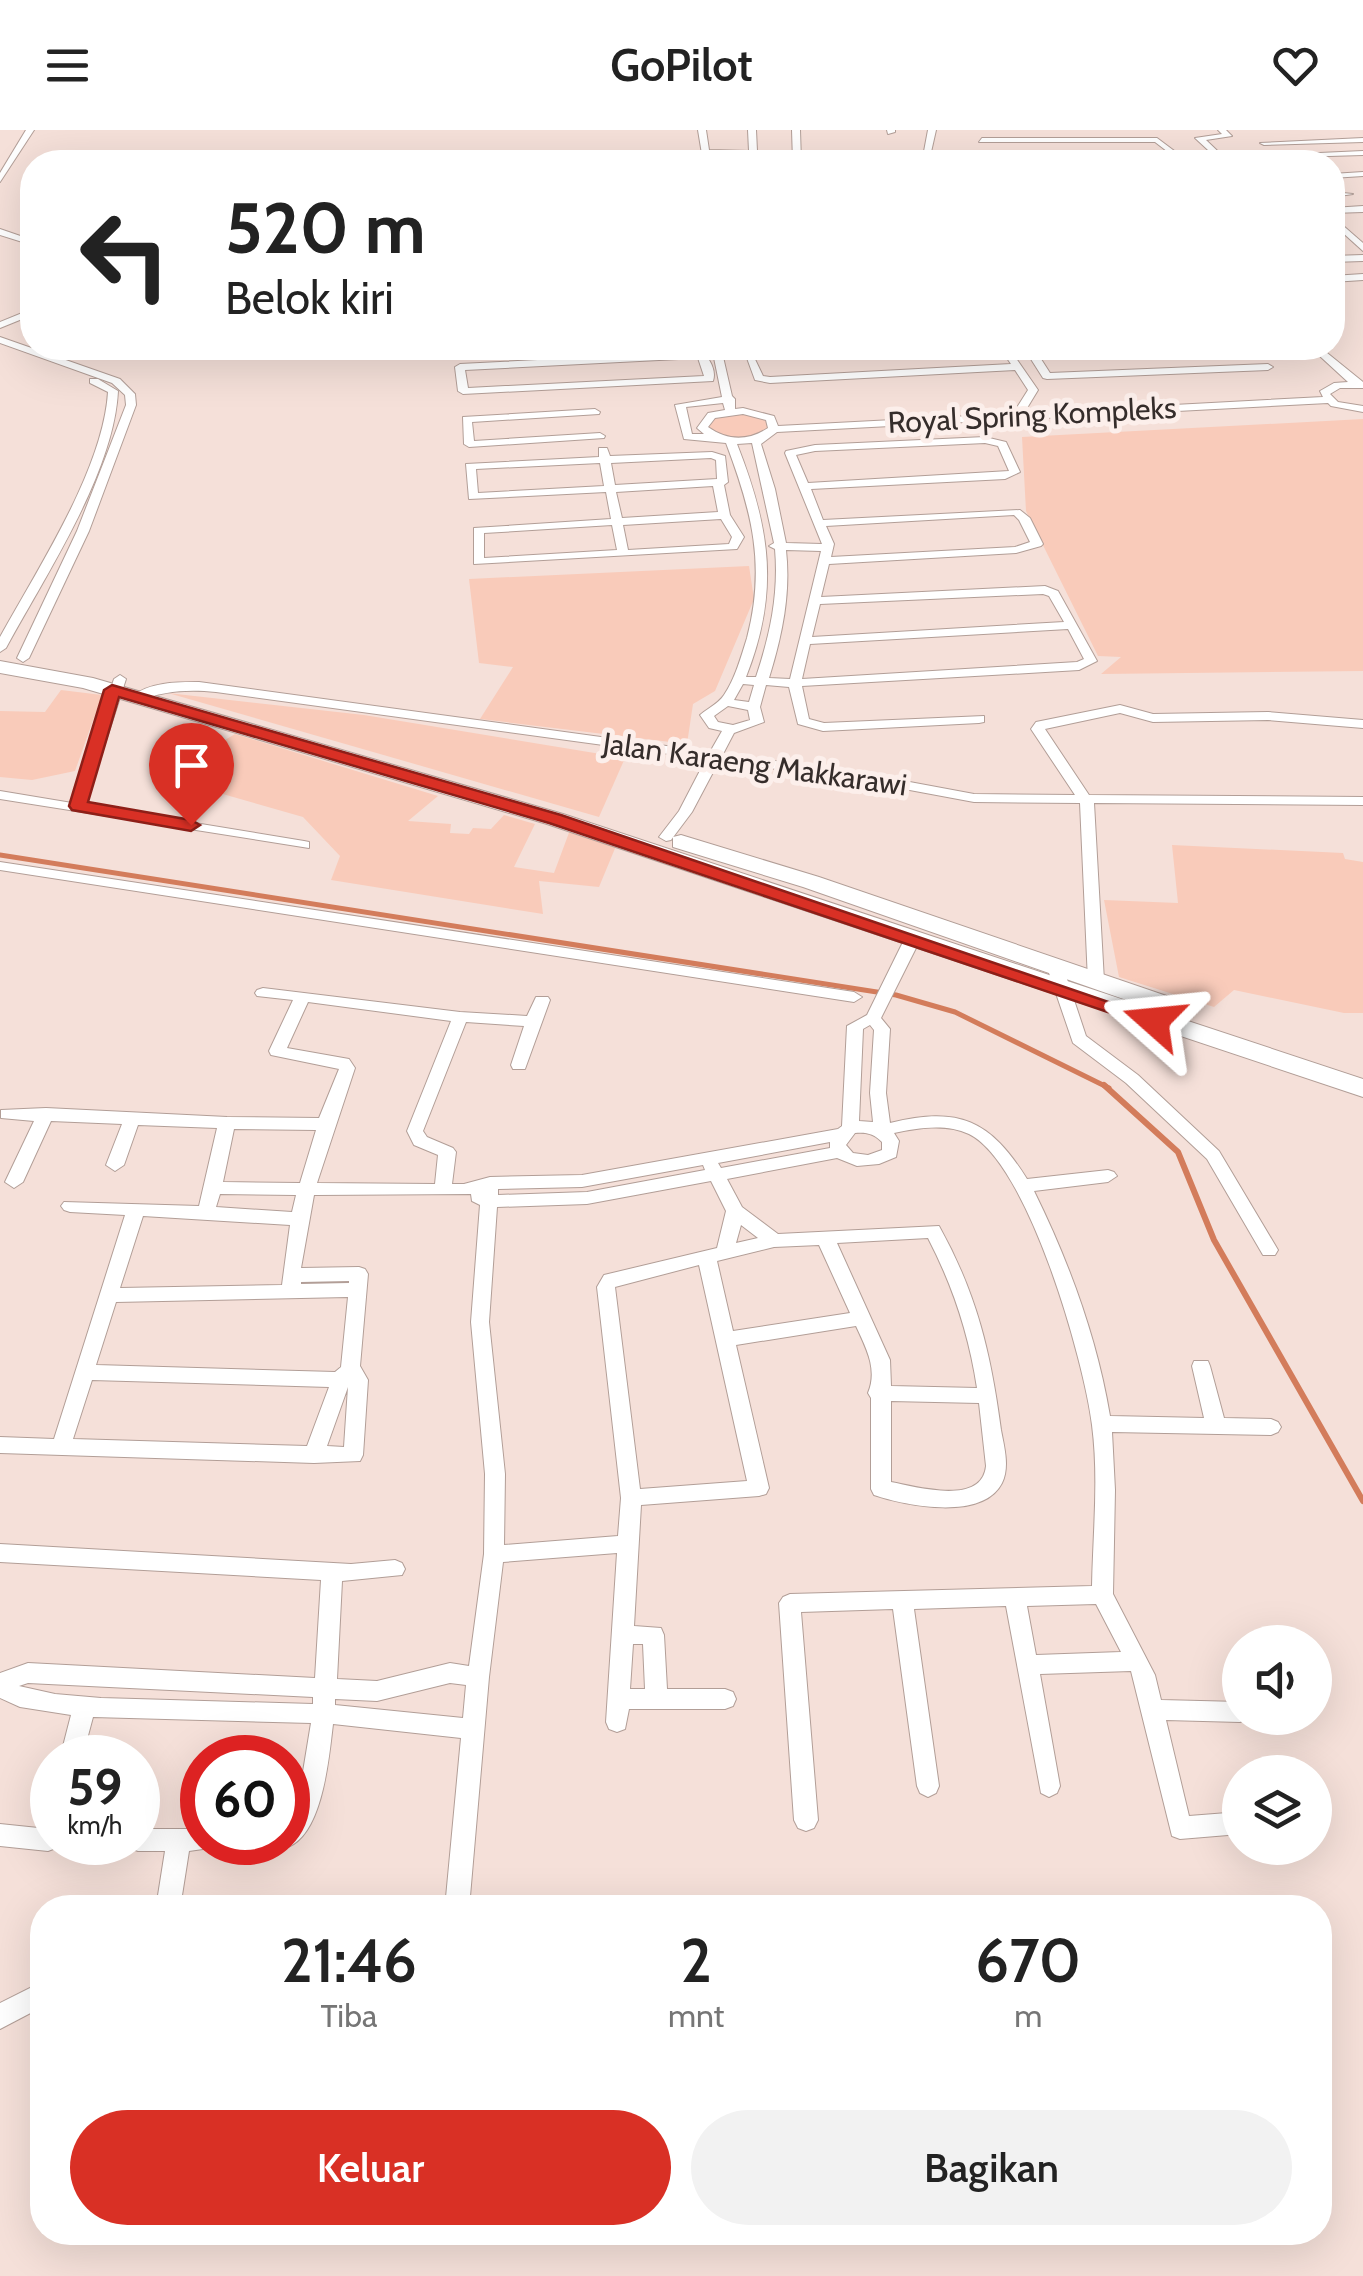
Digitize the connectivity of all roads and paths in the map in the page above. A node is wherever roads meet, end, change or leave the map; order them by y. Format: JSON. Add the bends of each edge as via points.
{"nodes":[{"id":1,"x":30,"y":130,"type":"edge"},
{"id":2,"x":1222,"y":130,"type":"edge"},
{"id":3,"x":1072,"y":139,"type":"edge"},
{"id":4,"x":1363,"y":140,"type":"edge"},
{"id":5,"x":1264,"y":142,"type":"dead end"},
{"id":6,"x":1244,"y":144,"type":"dead end"},
{"id":7,"x":1003,"y":150,"type":"edge"},
{"id":8,"x":1030,"y":150,"type":"edge"},
{"id":9,"x":1170,"y":150,"type":"edge"},
{"id":10,"x":1212,"y":150,"type":"edge"},
{"id":11,"x":1251,"y":150,"type":"edge"},
{"id":12,"x":0,"y":180,"type":"edge"},
{"id":13,"x":1345,"y":194,"type":"edge"},
{"id":14,"x":1349,"y":194,"type":"dead end"},
{"id":15,"x":34,"y":360,"type":"edge"},
{"id":16,"x":57,"y":360,"type":"edge"},
{"id":17,"x":606,"y":360,"type":"edge"},
{"id":18,"x":703,"y":360,"type":"edge"},
{"id":19,"x":719,"y":360,"type":"edge"},
{"id":20,"x":751,"y":360,"type":"edge"},
{"id":21,"x":1014,"y":360,"type":"edge"},
{"id":22,"x":1037,"y":360,"type":"edge"},
{"id":23,"x":1262,"y":360,"type":"edge"},
{"id":24,"x":1325,"y":360,"type":"edge"},
{"id":25,"x":582,"y":362,"type":"junction"},
{"id":26,"x":1018,"y":367,"type":"junction"},
{"id":27,"x":1338,"y":379,"type":"junction"},
{"id":28,"x":1359,"y":385,"type":"edge"},
{"id":29,"x":588,"y":386,"type":"junction"},
{"id":30,"x":1326,"y":397,"type":"junction"},
{"id":31,"x":730,"y":405,"type":"junction"},
{"id":32,"x":1363,"y":409,"type":"edge"},
{"id":33,"x":1016,"y":411,"type":"junction"},
{"id":34,"x":595,"y":412,"type":"junction"},
{"id":35,"x":772,"y":424,"type":"junction"},
{"id":36,"x":600,"y":436,"type":"junction"},
{"id":37,"x":761,"y":438,"type":"junction"},
{"id":38,"x":723,"y":439,"type":"junction"},
{"id":39,"x":604,"y":460,"type":"junction"},
{"id":40,"x":806,"y":486,"type":"junction"},
{"id":41,"x":609,"y":489,"type":"junction"},
{"id":42,"x":752,"y":497,"type":"junction"},
{"id":43,"x":722,"y":498,"type":"junction"},
{"id":44,"x":616,"y":522,"type":"junction"},
{"id":45,"x":823,"y":523,"type":"junction"},
{"id":46,"x":764,"y":546,"type":"junction"},
{"id":47,"x":783,"y":547,"type":"junction"},
{"id":48,"x":623,"y":554,"type":"junction"},
{"id":49,"x":826,"y":555,"type":"junction"},
{"id":50,"x":817,"y":602,"type":"junction"},
{"id":51,"x":1072,"y":626,"type":"junction"},
{"id":52,"x":806,"y":641,"type":"junction"},
{"id":53,"x":0,"y":651,"type":"edge"},
{"id":54,"x":23,"y":658,"type":"junction"},
{"id":55,"x":0,"y":668,"type":"edge"},
{"id":56,"x":738,"y":680,"type":"junction"},
{"id":57,"x":795,"y":683,"type":"junction"},
{"id":58,"x":116,"y":684,"type":"junction"},
{"id":59,"x":759,"y":684,"type":"junction"},
{"id":60,"x":144,"y":693,"type":"junction"},
{"id":61,"x":726,"y":702,"type":"junction"},
{"id":62,"x":754,"y":707,"type":"junction"},
{"id":63,"x":978,"y":719,"type":"dead end"},
{"id":64,"x":1363,"y":724,"type":"edge"},
{"id":65,"x":729,"y":729,"type":"junction"},
{"id":66,"x":713,"y":756,"type":"junction"},
{"id":67,"x":0,"y":795,"type":"edge"},
{"id":68,"x":1087,"y":802,"type":"junction"},
{"id":69,"x":1363,"y":802,"type":"edge"},
{"id":70,"x":78,"y":806,"type":"junction"},
{"id":71,"x":666,"y":838,"type":"junction"},
{"id":72,"x":304,"y":845,"type":"dead end"},
{"id":73,"x":0,"y":866,"type":"edge"},
{"id":74,"x":912,"y":940,"type":"junction"},
{"id":75,"x":1058,"y":978,"type":"junction"},
{"id":76,"x":1096,"y":981,"type":"junction"},
{"id":77,"x":263,"y":992,"type":"dead end"},
{"id":78,"x":302,"y":996,"type":"junction"},
{"id":79,"x":854,"y":997,"type":"dead end"},
{"id":80,"x":542,"y":1000,"type":"dead end"},
{"id":81,"x":876,"y":1012,"type":"junction"},
{"id":82,"x":460,"y":1017,"type":"junction"},
{"id":83,"x":533,"y":1021,"type":"junction"},
{"id":84,"x":519,"y":1065,"type":"dead end"},
{"id":85,"x":1363,"y":1069,"type":"edge"},
{"id":86,"x":853,"y":1071,"type":"junction"},
{"id":87,"x":879,"y":1072,"type":"junction"},
{"id":88,"x":1363,"y":1088,"type":"edge"},
{"id":89,"x":852,"y":1092,"type":"junction"},
{"id":90,"x":878,"y":1093,"type":"junction"},
{"id":91,"x":7,"y":1114,"type":"dead end"},
{"id":92,"x":46,"y":1114,"type":"junction"},
{"id":93,"x":132,"y":1119,"type":"junction"},
{"id":94,"x":226,"y":1123,"type":"junction"},
{"id":95,"x":323,"y":1124,"type":"junction"},
{"id":96,"x":882,"y":1131,"type":"junction"},
{"id":97,"x":843,"y":1139,"type":"junction"},
{"id":98,"x":115,"y":1165,"type":"dead end"},
{"id":99,"x":711,"y":1166,"type":"junction"},
{"id":100,"x":1108,"y":1176,"type":"dead end"},
{"id":101,"x":14,"y":1182,"type":"dead end"},
{"id":102,"x":1021,"y":1186,"type":"junction"},
{"id":103,"x":213,"y":1188,"type":"junction"},
{"id":104,"x":443,"y":1188,"type":"junction"},
{"id":105,"x":309,"y":1192,"type":"junction"},
{"id":106,"x":489,"y":1192,"type":"junction"},
{"id":107,"x":70,"y":1206,"type":"dead end"},
{"id":108,"x":136,"y":1210,"type":"junction"},
{"id":109,"x":735,"y":1212,"type":"junction"},
{"id":110,"x":206,"y":1213,"type":"junction"},
{"id":111,"x":302,"y":1218,"type":"junction"},
{"id":112,"x":826,"y":1240,"type":"junction"},
{"id":113,"x":774,"y":1242,"type":"junction"},
{"id":114,"x":1270,"y":1250,"type":"dead end"},
{"id":115,"x":716,"y":1256,"type":"junction"},
{"id":116,"x":291,"y":1284,"type":"junction"},
{"id":117,"x":110,"y":1295,"type":"junction"},
{"id":118,"x":862,"y":1318,"type":"junction"},
{"id":119,"x":728,"y":1339,"type":"junction"},
{"id":120,"x":1202,"y":1366,"type":"dead end"},
{"id":121,"x":86,"y":1372,"type":"junction"},
{"id":122,"x":348,"y":1375,"type":"junction"},
{"id":123,"x":878,"y":1393,"type":"junction"},
{"id":124,"x":988,"y":1396,"type":"junction"},
{"id":125,"x":1102,"y":1424,"type":"junction"},
{"id":126,"x":1216,"y":1426,"type":"junction"},
{"id":127,"x":1271,"y":1427,"type":"dead end"},
{"id":128,"x":0,"y":1445,"type":"edge"},
{"id":129,"x":61,"y":1447,"type":"junction"},
{"id":130,"x":314,"y":1455,"type":"junction"},
{"id":131,"x":631,"y":1498,"type":"junction"},
{"id":132,"x":628,"y":1544,"type":"junction"},
{"id":133,"x":0,"y":1554,"type":"edge"},
{"id":134,"x":494,"y":1554,"type":"junction"},
{"id":135,"x":395,"y":1569,"type":"dead end"},
{"id":136,"x":332,"y":1572,"type":"junction"},
{"id":137,"x":1102,"y":1595,"type":"junction"},
{"id":138,"x":1015,"y":1598,"type":"junction"},
{"id":139,"x":902,"y":1602,"type":"junction"},
{"id":140,"x":621,"y":1634,"type":"junction"},
{"id":141,"x":1137,"y":1661,"type":"junction"},
{"id":142,"x":1027,"y":1665,"type":"junction"},
{"id":143,"x":478,"y":1677,"type":"junction"},
{"id":144,"x":0,"y":1685,"type":"edge"},
{"id":145,"x":657,"y":1699,"type":"junction"},
{"id":146,"x":725,"y":1699,"type":"dead end"},
{"id":147,"x":324,"y":1702,"type":"junction"},
{"id":148,"x":84,"y":1707,"type":"junction"},
{"id":149,"x":1152,"y":1710,"type":"junction"},
{"id":150,"x":1222,"y":1712,"type":"edge"},
{"id":151,"x":473,"y":1729,"type":"junction"},
{"id":152,"x":77,"y":1735,"type":"edge"},
{"id":153,"x":310,"y":1773,"type":"edge"},
{"id":154,"x":928,"y":1786,"type":"dead end"},
{"id":155,"x":1049,"y":1786,"type":"dead end"},
{"id":156,"x":806,"y":1820,"type":"dead end"},
{"id":157,"x":1222,"y":1825,"type":"edge"},
{"id":158,"x":30,"y":1834,"type":"edge"},
{"id":159,"x":0,"y":1835,"type":"edge"},
{"id":160,"x":183,"y":1865,"type":"edge"},
{"id":161,"x":172,"y":1895,"type":"edge"},
{"id":162,"x":458,"y":1895,"type":"edge"},
{"id":163,"x":30,"y":2000,"type":"edge"},
{"id":164,"x":0,"y":2016,"type":"edge"}],
"edges":[{"from":1,"to":12,"type":"street"},
{"from":2,"to":10,"type":"street","via":[[1228,136],[1199,138]]},
{"from":3,"to":7,"type":"street","via":[[982,138],[984,148]]},
{"from":3,"to":8,"type":"street"},
{"from":3,"to":9,"type":"street","via":[[1159,140]]},
{"from":4,"to":5,"type":"street"},
{"from":6,"to":11,"type":"street"},
{"from":13,"to":14,"type":"street"},
{"from":15,"to":53,"type":"street","via":[[103,384],[114,397],[86,485]]},
{"from":16,"to":54,"type":"street","via":[[116,381],[131,405],[83,531]]},
{"from":17,"to":25,"type":"street"},
{"from":18,"to":29,"type":"street","via":[[706,380]]},
{"from":19,"to":31,"type":"street"},
{"from":20,"to":26,"type":"street","via":[[759,378],[770,380]]},
{"from":21,"to":26,"type":"street"},
{"from":22,"to":23,"type":"street","via":[[1048,376],[1269,368]]},
{"from":24,"to":27,"type":"street"},
{"from":25,"to":29,"type":"street"},
{"from":25,"to":29,"type":"street","via":[[460,367],[462,390]]},
{"from":26,"to":33,"type":"street","via":[[1033,390]]},
{"from":27,"to":28,"type":"street"},
{"from":27,"to":30,"type":"street"},
{"from":29,"to":34,"type":"street"},
{"from":30,"to":32,"type":"street"},
{"from":30,"to":33,"type":"street","name":"Royal Spring Kompleks"},
{"from":31,"to":35,"type":"street","name":"Royal Spring Kompleks"},
{"from":31,"to":38,"type":"street","via":[[702,422],[704,431]]},
{"from":31,"to":38,"type":"street","name":"Royal Spring Kompleks","via":[[680,405],[688,437]]},
{"from":33,"to":35,"type":"street","name":"Royal Spring Kompleks"},
{"from":34,"to":36,"type":"street"},
{"from":34,"to":36,"type":"street","via":[[467,419],[470,444]]},
{"from":35,"to":37,"type":"street"},
{"from":36,"to":39,"type":"street"},
{"from":37,"to":38,"type":"street"},
{"from":37,"to":47,"type":"street","via":[[756,444]]},
{"from":38,"to":42,"type":"street"},
{"from":39,"to":41,"type":"street"},
{"from":39,"to":41,"type":"street","via":[[470,466],[473,497]]},
{"from":39,"to":43,"type":"street","via":[[717,455],[726,478]]},
{"from":40,"to":40,"type":"street","via":[[790,453],[814,448],[994,440],[1015,472]]},
{"from":40,"to":45,"type":"street"},
{"from":41,"to":43,"type":"street"},
{"from":41,"to":44,"type":"street"},
{"from":42,"to":43,"type":"street"},
{"from":42,"to":46,"type":"street"},
{"from":43,"to":44,"type":"street"},
{"from":43,"to":48,"type":"street","via":[[738,536],[733,547]]},
{"from":44,"to":48,"type":"street"},
{"from":44,"to":48,"type":"street","via":[[478,530],[478,562]]},
{"from":45,"to":49,"type":"street"},
{"from":45,"to":49,"type":"street","via":[[1012,512],[1022,515],[1037,544]]},
{"from":46,"to":47,"type":"street"},
{"from":46,"to":56,"type":"street","via":[[760,610]]},
{"from":47,"to":49,"type":"street"},
{"from":47,"to":59,"type":"street","via":[[778,625]]},
{"from":49,"to":50,"type":"street"},
{"from":50,"to":51,"type":"street","via":[[1045,590]]},
{"from":50,"to":52,"type":"street"},
{"from":51,"to":52,"type":"street"},
{"from":51,"to":57,"type":"street","via":[[1091,663]]},
{"from":52,"to":57,"type":"street"},
{"from":53,"to":54,"type":"main road"},
{"from":54,"to":58,"type":"main road"},
{"from":55,"to":58,"type":"main road"},
{"from":56,"to":59,"type":"street"},
{"from":56,"to":61,"type":"street"},
{"from":57,"to":59,"type":"street"},
{"from":57,"to":63,"type":"street","via":[[804,721],[812,726]]},
{"from":58,"to":60,"type":"main road"},
{"from":58,"to":70,"type":"street"},
{"from":59,"to":62,"type":"street"},
{"from":60,"to":66,"type":"street","name":"Jalan Karaeng Makkarawi","via":[[176,686],[264,695]]},
{"from":60,"to":71,"type":"main road"},
{"from":60,"to":74,"type":"main road","via":[[555,819]]},
{"from":61,"to":62,"type":"street"},
{"from":61,"to":65,"type":"street","via":[[707,714],[714,725]]},
{"from":62,"to":65,"type":"street","via":[[757,722]]},
{"from":64,"to":68,"type":"street","via":[[1268,716],[1153,718],[1120,710],[1040,725]]},
{"from":65,"to":66,"type":"street"},
{"from":66,"to":68,"type":"street","name":"Jalan Karaeng Makkarawi","via":[[974,798]]},
{"from":66,"to":71,"type":"street"},
{"from":67,"to":70,"type":"street"},
{"from":68,"to":69,"type":"street","name":"Jalan Karaeng Makkarawi"},
{"from":68,"to":76,"type":"street"},
{"from":70,"to":72,"type":"street"},
{"from":71,"to":75,"type":"main road","via":[[812,882]]},
{"from":73,"to":79,"type":"street"},
{"from":74,"to":75,"type":"main road"},
{"from":74,"to":81,"type":"street"},
{"from":75,"to":76,"type":"main road"},
{"from":75,"to":88,"type":"main road"},
{"from":75,"to":114,"type":"street","via":[[1079,1039],[1213,1155]]},
{"from":76,"to":85,"type":"main road"},
{"from":77,"to":78,"type":"street"},
{"from":78,"to":82,"type":"street"},
{"from":78,"to":95,"type":"street","via":[[276,1047],[281,1054],[346,1066]]},
{"from":80,"to":83,"type":"street"},
{"from":81,"to":86,"type":"street","via":[[855,1026]]},
{"from":81,"to":87,"type":"street","via":[[882,1029]]},
{"from":82,"to":83,"type":"street"},
{"from":82,"to":104,"type":"street","via":[[415,1131],[420,1141],[447,1152]]},
{"from":83,"to":84,"type":"street"},
{"from":86,"to":87,"type":"street"},
{"from":86,"to":89,"type":"street"},
{"from":87,"to":90,"type":"street"},
{"from":89,"to":90,"type":"street"},
{"from":89,"to":97,"type":"street"},
{"from":90,"to":96,"type":"street"},
{"from":91,"to":92,"type":"street"},
{"from":92,"to":93,"type":"street"},
{"from":92,"to":101,"type":"street"},
{"from":93,"to":94,"type":"street"},
{"from":93,"to":98,"type":"street"},
{"from":94,"to":95,"type":"street"},
{"from":94,"to":103,"type":"street"},
{"from":95,"to":105,"type":"street"},
{"from":96,"to":97,"type":"street","via":[[867,1126]]},
{"from":96,"to":97,"type":"street","via":[[891,1141],[890,1153],[878,1161],[857,1162]]},
{"from":96,"to":102,"type":"street","via":[[909,1123],[969,1130],[986,1137]]},
{"from":97,"to":99,"type":"street"},
{"from":99,"to":106,"type":"street","via":[[587,1198]]},
{"from":99,"to":109,"type":"street"},
{"from":100,"to":102,"type":"street"},
{"from":102,"to":125,"type":"street","via":[[1070,1300]]},
{"from":103,"to":105,"type":"street"},
{"from":103,"to":110,"type":"street"},
{"from":104,"to":105,"type":"street"},
{"from":104,"to":106,"type":"street"},
{"from":105,"to":111,"type":"street"},
{"from":106,"to":134,"type":"street","via":[[480,1322]]},
{"from":107,"to":108,"type":"street"},
{"from":108,"to":110,"type":"street"},
{"from":108,"to":117,"type":"street"},
{"from":109,"to":113,"type":"street"},
{"from":109,"to":115,"type":"street"},
{"from":110,"to":111,"type":"street"},
{"from":111,"to":116,"type":"street"},
{"from":112,"to":113,"type":"street"},
{"from":112,"to":118,"type":"street"},
{"from":112,"to":124,"type":"street","via":[[933,1231],[972,1310]]},
{"from":113,"to":115,"type":"street"},
{"from":115,"to":119,"type":"street"},
{"from":115,"to":131,"type":"street","via":[[610,1280],[606,1288]]},
{"from":116,"to":117,"type":"street"},
{"from":116,"to":122,"type":"street","via":[[358,1281]]},
{"from":117,"to":121,"type":"street"},
{"from":118,"to":119,"type":"street"},
{"from":118,"to":123,"type":"street","via":[[880,1360]]},
{"from":119,"to":131,"type":"street","via":[[759,1488]]},
{"from":120,"to":126,"type":"street"},
{"from":121,"to":122,"type":"street"},
{"from":121,"to":129,"type":"street"},
{"from":122,"to":130,"type":"street"},
{"from":122,"to":130,"type":"street","via":[[356,1452]]},
{"from":123,"to":124,"type":"street"},
{"from":123,"to":124,"type":"street","via":[[881,1489],[959,1499],[978,1496],[994,1480]]},
{"from":125,"to":126,"type":"street"},
{"from":125,"to":137,"type":"street"},
{"from":126,"to":127,"type":"street"},
{"from":128,"to":129,"type":"street"},
{"from":129,"to":130,"type":"street"},
{"from":131,"to":132,"type":"street"},
{"from":132,"to":134,"type":"street"},
{"from":132,"to":140,"type":"street"},
{"from":133,"to":136,"type":"street"},
{"from":134,"to":143,"type":"street"},
{"from":135,"to":136,"type":"street"},
{"from":136,"to":147,"type":"street"},
{"from":137,"to":138,"type":"street"},
{"from":137,"to":141,"type":"street"},
{"from":138,"to":139,"type":"street"},
{"from":138,"to":142,"type":"street"},
{"from":139,"to":154,"type":"street"},
{"from":139,"to":156,"type":"street","via":[[790,1603]]},
{"from":140,"to":145,"type":"street","via":[[653,1634]]},
{"from":140,"to":145,"type":"street","via":[[618,1710]]},
{"from":141,"to":142,"type":"street"},
{"from":141,"to":149,"type":"street"},
{"from":142,"to":155,"type":"street"},
{"from":143,"to":147,"type":"street","via":[[450,1673]]},
{"from":143,"to":151,"type":"street"},
{"from":144,"to":147,"type":"street","via":[[28,1673]]},
{"from":144,"to":148,"type":"street","via":[[12,1697]]},
{"from":145,"to":146,"type":"street"},
{"from":147,"to":148,"type":"street"},
{"from":147,"to":151,"type":"street"},
{"from":147,"to":153,"type":"street"},
{"from":148,"to":152,"type":"street"},
{"from":149,"to":150,"type":"street"},
{"from":149,"to":157,"type":"street","via":[[1180,1828]]},
{"from":151,"to":162,"type":"street"},
{"from":158,"to":159,"type":"street"},
{"from":160,"to":161,"type":"street"},
{"from":163,"to":164,"type":"street"}]}
